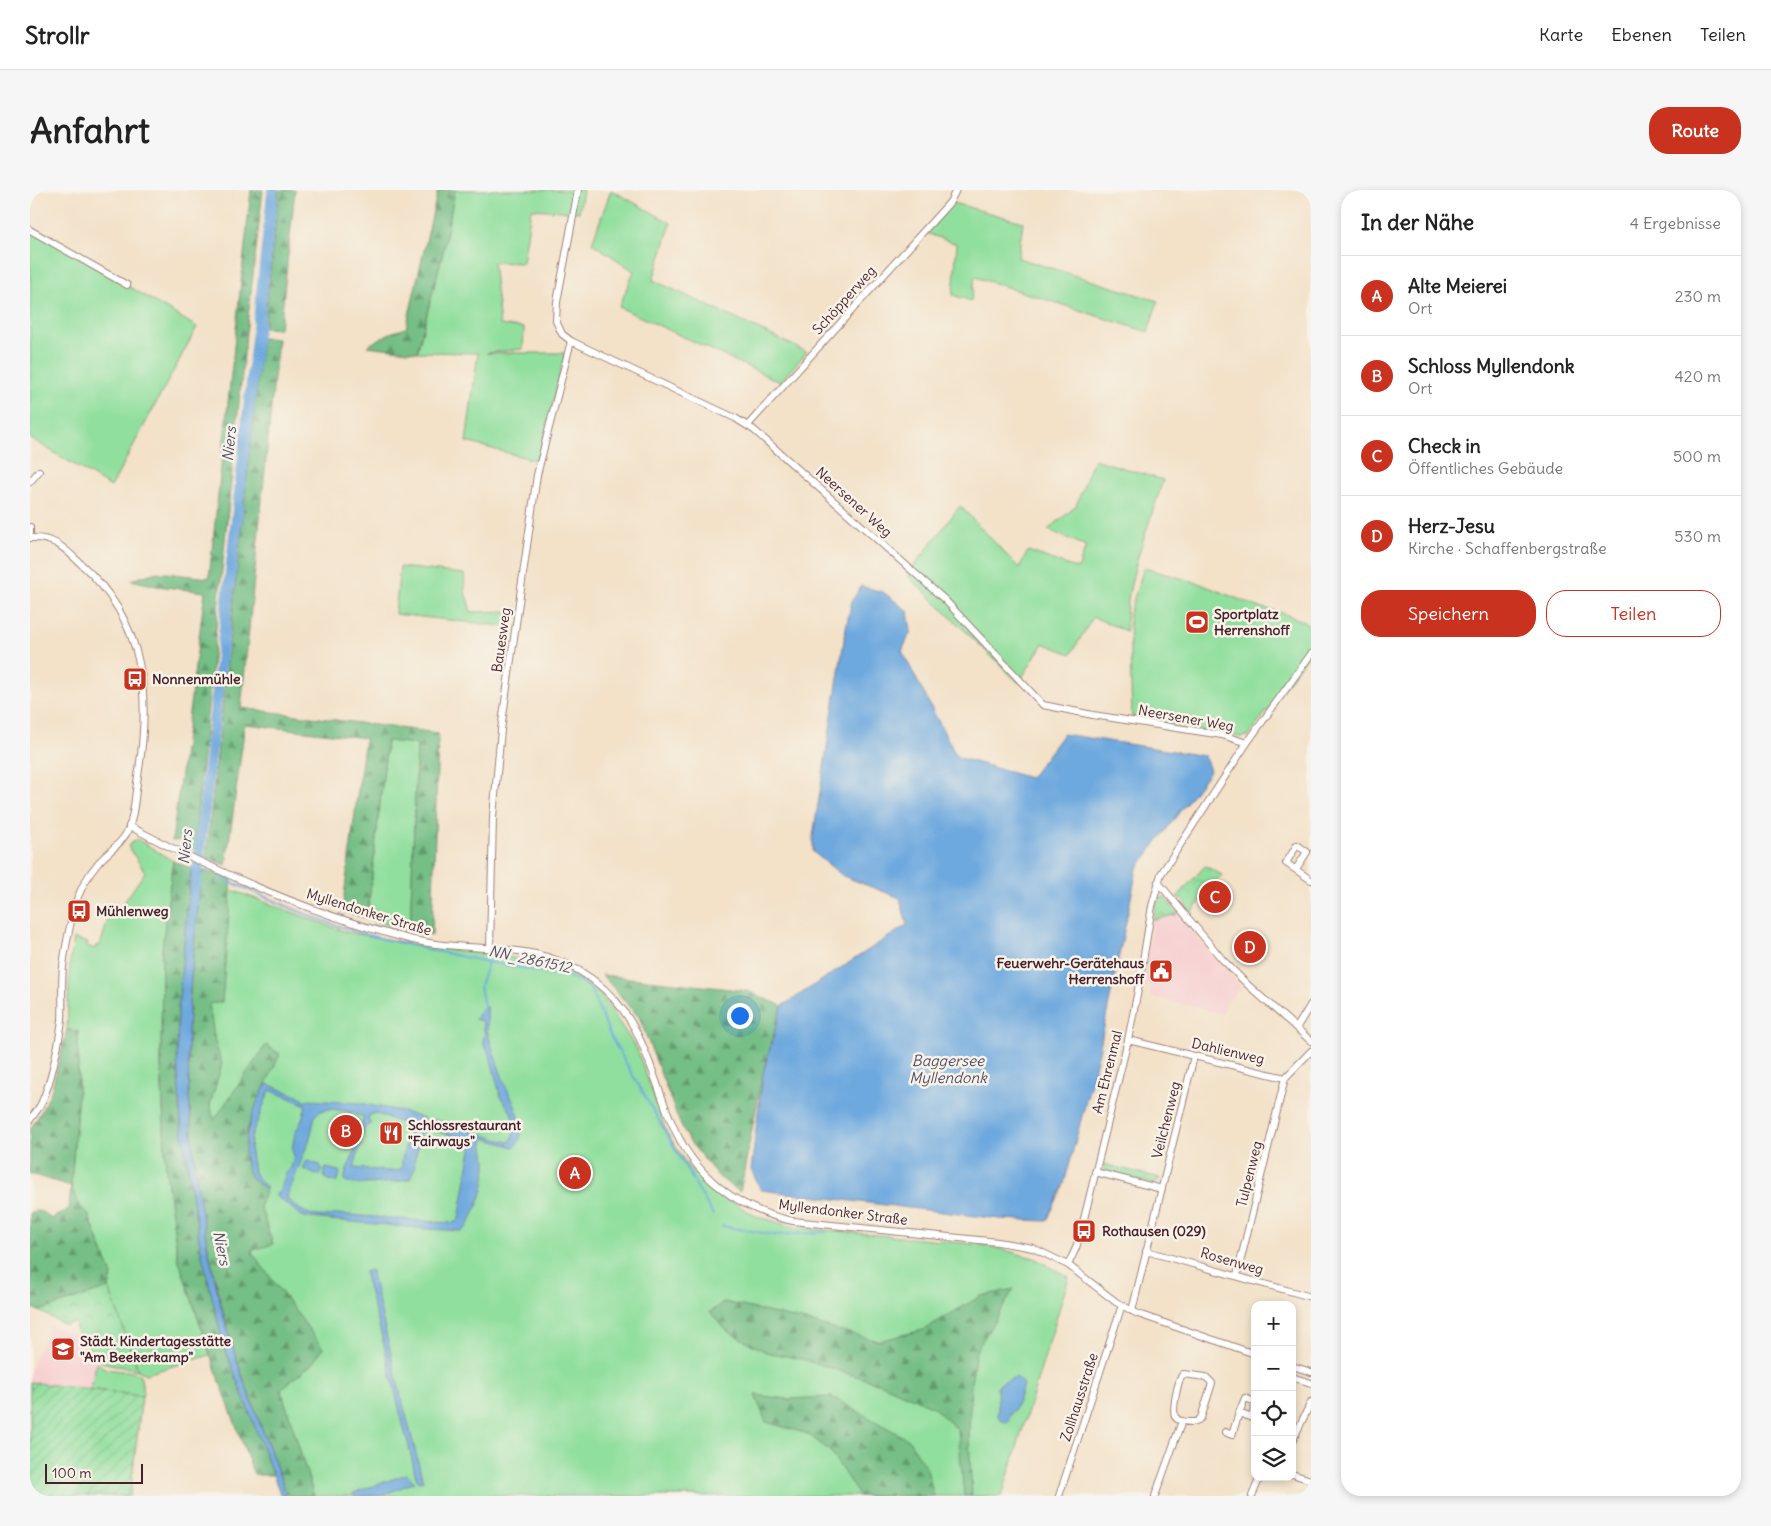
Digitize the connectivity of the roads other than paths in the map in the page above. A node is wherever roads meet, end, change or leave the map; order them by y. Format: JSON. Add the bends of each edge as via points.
{"nodes":[{"id":1,"x":578,"y":190,"type":"edge"},
{"id":2,"x":956,"y":190,"type":"edge"},
{"id":3,"x":30,"y":230,"type":"edge"},
{"id":4,"x":127,"y":285,"type":"dead end"},
{"id":5,"x":571,"y":341,"type":"junction"},
{"id":6,"x":748,"y":425,"type":"junction"},
{"id":7,"x":39,"y":471,"type":"dead end"},
{"id":8,"x":30,"y":482,"type":"edge"},
{"id":9,"x":30,"y":527,"type":"edge"},
{"id":10,"x":30,"y":533,"type":"edge"},
{"id":11,"x":30,"y":538,"type":"edge"},
{"id":12,"x":1311,"y":654,"type":"edge"},
{"id":13,"x":1247,"y":743,"type":"junction"},
{"id":14,"x":129,"y":826,"type":"junction"},
{"id":15,"x":1296,"y":869,"type":"dead end"},
{"id":16,"x":1311,"y":880,"type":"edge"},
{"id":17,"x":1158,"y":882,"type":"junction"},
{"id":18,"x":490,"y":948,"type":"junction"},
{"id":19,"x":1311,"y":1004,"type":"edge"},
{"id":20,"x":1296,"y":1027,"type":"junction"},
{"id":21,"x":1128,"y":1040,"type":"junction"},
{"id":22,"x":1311,"y":1040,"type":"edge"},
{"id":23,"x":1311,"y":1051,"type":"edge"},
{"id":24,"x":1194,"y":1056,"type":"junction"},
{"id":25,"x":1285,"y":1078,"type":"junction"},
{"id":26,"x":30,"y":1120,"type":"edge"},
{"id":27,"x":1095,"y":1172,"type":"junction"},
{"id":28,"x":1162,"y":1189,"type":"junction"},
{"id":29,"x":1146,"y":1250,"type":"junction"},
{"id":30,"x":1068,"y":1265,"type":"junction"},
{"id":31,"x":1237,"y":1275,"type":"junction"},
{"id":32,"x":1311,"y":1297,"type":"edge"},
{"id":33,"x":1122,"y":1305,"type":"junction"},
{"id":34,"x":1132,"y":1311,"type":"junction"},
{"id":35,"x":1251,"y":1353,"type":"edge"},
{"id":36,"x":1296,"y":1367,"type":"edge"},
{"id":37,"x":1311,"y":1372,"type":"edge"},
{"id":38,"x":1296,"y":1377,"type":"edge"},
{"id":39,"x":1311,"y":1383,"type":"edge"},
{"id":40,"x":1251,"y":1401,"type":"edge"},
{"id":41,"x":1311,"y":1402,"type":"edge"},
{"id":42,"x":1239,"y":1413,"type":"junction"},
{"id":43,"x":1251,"y":1418,"type":"edge"},
{"id":44,"x":1182,"y":1421,"type":"junction"},
{"id":45,"x":1225,"y":1432,"type":"dead end"},
{"id":46,"x":1295,"y":1436,"type":"edge"},
{"id":47,"x":1296,"y":1475,"type":"edge"},
{"id":48,"x":1311,"y":1480,"type":"edge"},
{"id":49,"x":1258,"y":1481,"type":"edge"},
{"id":50,"x":1059,"y":1496,"type":"edge"},
{"id":51,"x":1155,"y":1496,"type":"edge"},
{"id":52,"x":1252,"y":1496,"type":"edge"}],
"edges":[{"from":1,"to":5,"type":"street","name":"Neersener Weg","via":[[556,321],[562,334]]},
{"from":2,"to":6,"type":"street","name":"Schöpperweg","via":[[950,202]]},
{"from":3,"to":4,"type":"street"},
{"from":5,"to":6,"type":"street","name":"Neersener Weg"},
{"from":5,"to":18,"type":"street","name":"Bauesweg","via":[[537,475],[500,730],[493,817]]},
{"from":6,"to":13,"type":"street","name":"Neersener Weg","via":[[945,600],[1043,705],[1222,735]]},
{"from":7,"to":8,"type":"street"},
{"from":9,"to":10,"type":"street"},
{"from":11,"to":14,"type":"street","via":[[57,543],[88,570],[108,593],[132,637],[143,688],[144,723]]},
{"from":12,"to":13,"type":"street","name":"Am Ehrenmal"},
{"from":13,"to":17,"type":"street","name":"Am Ehrenmal","via":[[1166,864]]},
{"from":14,"to":18,"type":"street","name":"Myllendonker Straße","via":[[193,859],[300,904],[360,925],[435,944]]},
{"from":14,"to":26,"type":"street","via":[[123,839],[100,861],[79,892],[63,964],[62,1021],[57,1048],[43,1098]]},
{"from":15,"to":16,"type":"street"},
{"from":17,"to":20,"type":"street","via":[[1222,959]]},
{"from":17,"to":21,"type":"street","name":"Am Ehrenmal"},
{"from":18,"to":30,"type":"street","name":"Myllendonker Straße","via":[[530,952],[565,964],[591,979],[614,1000],[634,1025],[643,1043],[683,1147],[708,1178],[741,1203],[770,1216],[793,1221],[1021,1245]]},
{"from":19,"to":20,"type":"street"},
{"from":20,"to":22,"type":"street"},
{"from":21,"to":24,"type":"street","name":"Dahlienweg"},
{"from":21,"to":27,"type":"street","name":"Am Ehrenmal"},
{"from":23,"to":25,"type":"street"},
{"from":24,"to":25,"type":"street","name":"Dahlienweg"},
{"from":24,"to":28,"type":"street","name":"Veilchenweg"},
{"from":25,"to":31,"type":"street","name":"Tulpenweg"},
{"from":27,"to":28,"type":"street"},
{"from":27,"to":30,"type":"street","name":"Am Ehrenmal","via":[[1078,1240]]},
{"from":28,"to":29,"type":"street","name":"Veilchenweg"},
{"from":29,"to":31,"type":"street","name":"Rosenweg"},
{"from":29,"to":34,"type":"street","name":"Veilchenweg"},
{"from":30,"to":33,"type":"street","name":"Myllendonker Straße"},
{"from":31,"to":32,"type":"street","name":"Rosenweg"},
{"from":33,"to":34,"type":"street","name":"Myllendonker Straße"},
{"from":33,"to":50,"type":"street","name":"Zollhausstraße"},
{"from":34,"to":35,"type":"street","name":"Myllendonker Straße"},
{"from":36,"to":37,"type":"street"},
{"from":38,"to":39,"type":"street"},
{"from":40,"to":42,"type":"street","via":[[1245,1398]]},
{"from":41,"to":46,"type":"street"},
{"from":42,"to":43,"type":"street"},
{"from":42,"to":45,"type":"street","via":[[1232,1435]]},
{"from":44,"to":44,"type":"street","via":[[1174,1412],[1179,1378],[1187,1374],[1209,1379],[1212,1387],[1200,1419],[1196,1422]]},
{"from":44,"to":51,"type":"street"},
{"from":47,"to":48,"type":"street"},
{"from":49,"to":52,"type":"street"}]}
